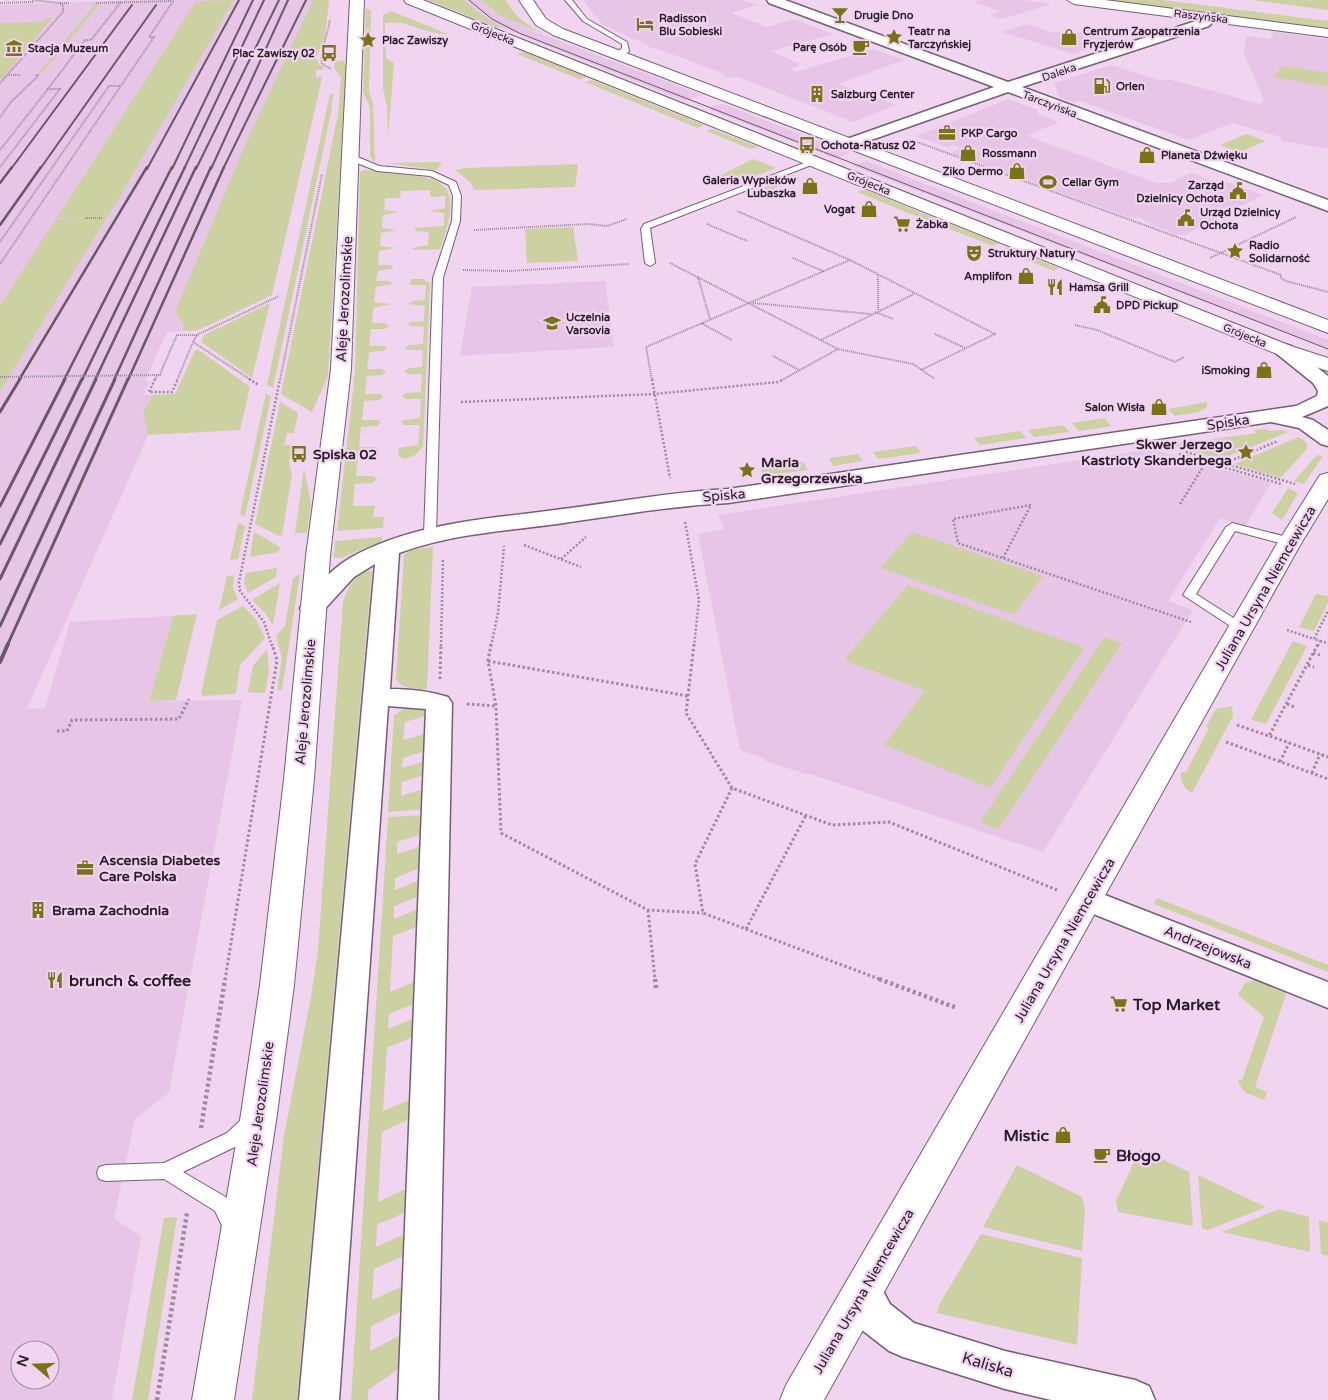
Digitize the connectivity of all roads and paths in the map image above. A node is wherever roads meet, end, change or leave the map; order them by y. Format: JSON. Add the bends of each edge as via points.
{"nodes":[{"id":1,"x":32,"y":0,"type":"edge"},
{"id":2,"x":54,"y":0,"type":"edge"},
{"id":3,"x":173,"y":0,"type":"edge"},
{"id":4,"x":357,"y":0,"type":"edge"},
{"id":5,"x":411,"y":0,"type":"edge"},
{"id":6,"x":526,"y":0,"type":"edge"},
{"id":7,"x":568,"y":0,"type":"edge"},
{"id":8,"x":773,"y":0,"type":"edge"},
{"id":9,"x":1074,"y":0,"type":"edge"},
{"id":10,"x":45,"y":1,"type":"edge"},
{"id":11,"x":0,"y":2,"type":"edge"},
{"id":12,"x":121,"y":2,"type":"junction"},
{"id":13,"x":59,"y":3,"type":"junction"},
{"id":14,"x":69,"y":3,"type":"dead end"},
{"id":15,"x":96,"y":3,"type":"dead end"},
{"id":16,"x":330,"y":17,"type":"dead end"},
{"id":17,"x":1211,"y":17,"type":"junction"},
{"id":18,"x":1328,"y":33,"type":"edge"},
{"id":19,"x":619,"y":55,"type":"junction"},
{"id":20,"x":334,"y":72,"type":"dead end"},
{"id":21,"x":9,"y":75,"type":"junction"},
{"id":22,"x":20,"y":75,"type":"dead end"},
{"id":23,"x":35,"y":75,"type":"dead end"},
{"id":24,"x":0,"y":83,"type":"edge"},
{"id":25,"x":121,"y":86,"type":"junction"},
{"id":26,"x":1009,"y":88,"type":"junction"},
{"id":27,"x":48,"y":89,"type":"junction"},
{"id":28,"x":732,"y":98,"type":"junction"},
{"id":29,"x":696,"y":113,"type":"junction"},
{"id":30,"x":0,"y":117,"type":"edge"},
{"id":31,"x":916,"y":141,"type":"dead end"},
{"id":32,"x":849,"y":144,"type":"junction"},
{"id":33,"x":0,"y":150,"type":"edge"},
{"id":34,"x":350,"y":157,"type":"junction"},
{"id":35,"x":815,"y":162,"type":"junction"},
{"id":36,"x":0,"y":167,"type":"edge"},
{"id":37,"x":323,"y":172,"type":"dead end"},
{"id":38,"x":1328,"y":206,"type":"edge"},
{"id":39,"x":730,"y":208,"type":"dead end"},
{"id":40,"x":1299,"y":215,"type":"dead end"},
{"id":41,"x":632,"y":216,"type":"dead end"},
{"id":42,"x":85,"y":218,"type":"dead end"},
{"id":43,"x":102,"y":218,"type":"dead end"},
{"id":44,"x":699,"y":220,"type":"dead end"},
{"id":45,"x":474,"y":230,"type":"dead end"},
{"id":46,"x":0,"y":242,"type":"edge"},
{"id":47,"x":748,"y":242,"type":"dead end"},
{"id":48,"x":1219,"y":252,"type":"junction"},
{"id":49,"x":793,"y":258,"type":"dead end"},
{"id":50,"x":664,"y":260,"type":"dead end"},
{"id":51,"x":850,"y":260,"type":"junction"},
{"id":52,"x":1206,"y":260,"type":"dead end"},
{"id":53,"x":650,"y":263,"type":"joint"},
{"id":54,"x":0,"y":264,"type":"edge"},
{"id":55,"x":1260,"y":267,"type":"junction"},
{"id":56,"x":461,"y":269,"type":"dead end"},
{"id":57,"x":823,"y":271,"type":"junction"},
{"id":58,"x":1253,"y":271,"type":"dead end"},
{"id":59,"x":438,"y":274,"type":"joint"},
{"id":60,"x":878,"y":275,"type":"junction"},
{"id":61,"x":698,"y":276,"type":"junction"},
{"id":62,"x":1321,"y":289,"type":"junction"},
{"id":63,"x":1328,"y":292,"type":"edge"},
{"id":64,"x":1314,"y":293,"type":"dead end"},
{"id":65,"x":915,"y":294,"type":"junction"},
{"id":66,"x":279,"y":296,"type":"dead end"},
{"id":67,"x":750,"y":302,"type":"junction"},
{"id":68,"x":877,"y":311,"type":"junction"},
{"id":69,"x":872,"y":314,"type":"junction"},
{"id":70,"x":710,"y":319,"type":"junction"},
{"id":71,"x":893,"y":320,"type":"dead end"},
{"id":72,"x":700,"y":323,"type":"junction"},
{"id":73,"x":1075,"y":326,"type":"dead end"},
{"id":74,"x":1328,"y":327,"type":"edge"},
{"id":75,"x":935,"y":334,"type":"dead end"},
{"id":76,"x":196,"y":335,"type":"junction"},
{"id":77,"x":732,"y":340,"type":"dead end"},
{"id":78,"x":822,"y":340,"type":"junction"},
{"id":79,"x":193,"y":342,"type":"junction"},
{"id":80,"x":965,"y":348,"type":"junction"},
{"id":81,"x":838,"y":349,"type":"junction"},
{"id":82,"x":1284,"y":350,"type":"junction"},
{"id":83,"x":773,"y":356,"type":"dead end"},
{"id":84,"x":1184,"y":357,"type":"dead end"},
{"id":85,"x":1328,"y":366,"type":"edge"},
{"id":86,"x":799,"y":370,"type":"junction"},
{"id":87,"x":921,"y":370,"type":"junction"},
{"id":88,"x":157,"y":375,"type":"junction"},
{"id":89,"x":0,"y":377,"type":"edge"},
{"id":90,"x":935,"y":380,"type":"dead end"},
{"id":91,"x":259,"y":385,"type":"dead end"},
{"id":92,"x":1328,"y":391,"type":"edge"},
{"id":93,"x":654,"y":394,"type":"junction"},
{"id":94,"x":461,"y":402,"type":"dead end"},
{"id":95,"x":1270,"y":416,"type":"junction"},
{"id":96,"x":1130,"y":436,"type":"junction"},
{"id":97,"x":1282,"y":440,"type":"dead end"},
{"id":98,"x":1328,"y":440,"type":"edge"},
{"id":99,"x":1170,"y":452,"type":"dead end"},
{"id":100,"x":1206,"y":462,"type":"junction"},
{"id":101,"x":1224,"y":464,"type":"junction"},
{"id":102,"x":1218,"y":466,"type":"junction"},
{"id":103,"x":666,"y":481,"type":"dead end"},
{"id":104,"x":1281,"y":484,"type":"dead end"},
{"id":105,"x":1324,"y":486,"type":"edge"},
{"id":106,"x":1180,"y":504,"type":"dead end"},
{"id":107,"x":684,"y":517,"type":"dead end"},
{"id":108,"x":430,"y":535,"type":"junction"},
{"id":109,"x":588,"y":535,"type":"dead end"},
{"id":110,"x":505,"y":538,"type":"dead end"},
{"id":111,"x":1291,"y":542,"type":"junction"},
{"id":112,"x":521,"y":544,"type":"dead end"},
{"id":113,"x":388,"y":549,"type":"junction"},
{"id":114,"x":443,"y":557,"type":"dead end"},
{"id":115,"x":1003,"y":558,"type":"junction"},
{"id":116,"x":561,"y":559,"type":"junction"},
{"id":117,"x":581,"y":567,"type":"dead end"},
{"id":118,"x":312,"y":608,"type":"junction"},
{"id":119,"x":1328,"y":611,"type":"edge"},
{"id":120,"x":1192,"y":623,"type":"dead end"},
{"id":121,"x":1241,"y":629,"type":"junction"},
{"id":122,"x":1287,"y":630,"type":"dead end"},
{"id":123,"x":1314,"y":638,"type":"junction"},
{"id":124,"x":1320,"y":641,"type":"junction"},
{"id":125,"x":1328,"y":643,"type":"edge"},
{"id":126,"x":1314,"y":653,"type":"junction"},
{"id":127,"x":1320,"y":655,"type":"dead end"},
{"id":128,"x":488,"y":661,"type":"junction"},
{"id":129,"x":1308,"y":664,"type":"junction"},
{"id":130,"x":1314,"y":667,"type":"dead end"},
{"id":131,"x":688,"y":696,"type":"junction"},
{"id":132,"x":377,"y":697,"type":"junction"},
{"id":133,"x":188,"y":699,"type":"dead end"},
{"id":134,"x":439,"y":703,"type":"junction"},
{"id":135,"x":1287,"y":704,"type":"junction"},
{"id":136,"x":1294,"y":707,"type":"dead end"},
{"id":137,"x":1237,"y":724,"type":"dead end"},
{"id":138,"x":57,"y":731,"type":"dead end"},
{"id":139,"x":1270,"y":736,"type":"junction"},
{"id":140,"x":1226,"y":742,"type":"dead end"},
{"id":141,"x":1289,"y":743,"type":"junction"},
{"id":142,"x":1320,"y":754,"type":"junction"},
{"id":143,"x":1328,"y":757,"type":"edge"},
{"id":144,"x":1280,"y":762,"type":"junction"},
{"id":145,"x":1312,"y":773,"type":"junction"},
{"id":146,"x":1328,"y":779,"type":"edge"},
{"id":147,"x":732,"y":788,"type":"junction"},
{"id":148,"x":806,"y":815,"type":"junction"},
{"id":149,"x":1073,"y":895,"type":"junction"},
{"id":150,"x":648,"y":910,"type":"junction"},
{"id":151,"x":703,"y":913,"type":"junction"},
{"id":152,"x":746,"y":929,"type":"junction"},
{"id":153,"x":656,"y":988,"type":"dead end"},
{"id":154,"x":1328,"y":995,"type":"edge"},
{"id":155,"x":957,"y":1008,"type":"dead end"},
{"id":156,"x":259,"y":1114,"type":"junction"},
{"id":157,"x":200,"y":1136,"type":"dead end"},
{"id":158,"x":166,"y":1171,"type":"junction"},
{"id":159,"x":106,"y":1173,"type":"dead end"},
{"id":160,"x":188,"y":1209,"type":"dead end"},
{"id":161,"x":238,"y":1237,"type":"junction"},
{"id":162,"x":863,"y":1291,"type":"junction"},
{"id":163,"x":157,"y":1400,"type":"edge"},
{"id":164,"x":213,"y":1400,"type":"edge"},
{"id":165,"x":318,"y":1400,"type":"edge"},
{"id":166,"x":418,"y":1400,"type":"edge"},
{"id":167,"x":801,"y":1400,"type":"edge"},
{"id":168,"x":1135,"y":1400,"type":"edge"}],
"edges":[{"from":1,"to":10,"type":"path"},
{"from":2,"to":10,"type":"path"},
{"from":3,"to":12,"type":"path"},
{"from":3,"to":25,"type":"path","via":[[149,37],[154,37]]},
{"from":4,"to":34,"type":"main road","name":"Aleje Jerozolimskie"},
{"from":5,"to":29,"type":"main road","name":"Grójecka"},
{"from":6,"to":19,"type":"main road","via":[[535,15],[549,27]]},
{"from":7,"to":19,"type":"lane","via":[[585,20],[625,44],[626,48]]},
{"from":8,"to":26,"type":"street","name":"Tarczyńska"},
{"from":9,"to":17,"type":"main road","name":"Raszyńska"},
{"from":10,"to":11,"type":"path"},
{"from":10,"to":13,"type":"path"},
{"from":12,"to":15,"type":"path"},
{"from":12,"to":27,"type":"path","via":[[91,40],[85,40]]},
{"from":13,"to":14,"type":"path"},
{"from":13,"to":21,"type":"path","via":[[63,5],[63,12]]},
{"from":16,"to":20,"type":"path","via":[[328,37],[320,60]]},
{"from":17,"to":18,"type":"main road","name":"Raszyńska"},
{"from":17,"to":26,"type":"street","name":"Daleka","via":[[1204,23]]},
{"from":19,"to":28,"type":"main road"},
{"from":21,"to":22,"type":"path"},
{"from":21,"to":24,"type":"path"},
{"from":23,"to":30,"type":"path","via":[[39,75]]},
{"from":25,"to":46,"type":"path","via":[[109,86]]},
{"from":25,"to":54,"type":"path"},
{"from":26,"to":32,"type":"street","name":"Daleka"},
{"from":26,"to":38,"type":"street","name":"Tarczyńska"},
{"from":27,"to":33,"type":"path"},
{"from":27,"to":36,"type":"path","via":[[60,89]]},
{"from":28,"to":29,"type":"main road","via":[[703,105]]},
{"from":28,"to":32,"type":"main road"},
{"from":29,"to":35,"type":"main road","name":"Grójecka"},
{"from":31,"to":48,"type":"path"},
{"from":32,"to":74,"type":"main road"},
{"from":34,"to":59,"type":"lane","via":[[377,168],[432,174],[452,184],[457,196],[456,221]]},
{"from":34,"to":118,"type":"main road","name":"Aleje Jerozolimskie","via":[[341,369]]},
{"from":35,"to":53,"type":"lane","via":[[646,226]]},
{"from":35,"to":82,"type":"main road","name":"Grójecka"},
{"from":37,"to":157,"type":"path","via":[[240,582],[240,591],[264,622],[277,660]]},
{"from":39,"to":51,"type":"path"},
{"from":40,"to":48,"type":"path","via":[[1256,238]]},
{"from":41,"to":45,"type":"path","via":[[607,226],[588,224]]},
{"from":42,"to":43,"type":"path"},
{"from":44,"to":47,"type":"path"},
{"from":48,"to":52,"type":"path"},
{"from":48,"to":55,"type":"path"},
{"from":49,"to":57,"type":"path"},
{"from":50,"to":61,"type":"path"},
{"from":51,"to":57,"type":"path"},
{"from":51,"to":60,"type":"path"},
{"from":53,"to":56,"type":"path","via":[[509,271]]},
{"from":55,"to":58,"type":"path"},
{"from":55,"to":62,"type":"path","via":[[1281,275],[1289,283]]},
{"from":57,"to":67,"type":"path"},
{"from":59,"to":108,"type":"lane"},
{"from":60,"to":65,"type":"path"},
{"from":60,"to":68,"type":"path"},
{"from":61,"to":67,"type":"path"},
{"from":61,"to":70,"type":"path"},
{"from":62,"to":63,"type":"path"},
{"from":62,"to":64,"type":"path"},
{"from":65,"to":68,"type":"path"},
{"from":65,"to":80,"type":"path","via":[[995,334]]},
{"from":66,"to":76,"type":"path"},
{"from":67,"to":69,"type":"path"},
{"from":67,"to":70,"type":"path"},
{"from":67,"to":78,"type":"path"},
{"from":68,"to":69,"type":"path"},
{"from":68,"to":71,"type":"path"},
{"from":69,"to":78,"type":"path"},
{"from":70,"to":72,"type":"path"},
{"from":72,"to":77,"type":"path"},
{"from":72,"to":93,"type":"path","via":[[646,347]]},
{"from":73,"to":84,"type":"path","via":[[1098,330],[1175,362]]},
{"from":75,"to":80,"type":"path"},
{"from":76,"to":79,"type":"path"},
{"from":76,"to":88,"type":"path","bridge":true,"via":[[178,335],[160,375]]},
{"from":78,"to":81,"type":"path"},
{"from":79,"to":88,"type":"path","via":[[172,392],[149,392]]},
{"from":79,"to":91,"type":"path"},
{"from":80,"to":87,"type":"path"},
{"from":81,"to":86,"type":"path"},
{"from":81,"to":87,"type":"path","via":[[913,364]]},
{"from":82,"to":85,"type":"main road","name":"Grójecka"},
{"from":82,"to":92,"type":"street","name":"Spiska","via":[[1320,379]]},
{"from":83,"to":86,"type":"path"},
{"from":86,"to":93,"type":"path","via":[[778,382]]},
{"from":87,"to":90,"type":"path"},
{"from":88,"to":89,"type":"path","bridge":true},
{"from":92,"to":95,"type":"street","name":"Spiska","via":[[1326,399],[1316,405]]},
{"from":93,"to":94,"type":"path"},
{"from":93,"to":103,"type":"path","via":[[670,480]]},
{"from":95,"to":96,"type":"street","name":"Spiska"},
{"from":95,"to":98,"type":"street","via":[[1306,424]]},
{"from":96,"to":101,"type":"path"},
{"from":96,"to":108,"type":"street","name":"Spiska","via":[[738,494]]},
{"from":97,"to":101,"type":"path"},
{"from":99,"to":100,"type":"path"},
{"from":100,"to":102,"type":"path"},
{"from":100,"to":106,"type":"path"},
{"from":101,"to":102,"type":"path"},
{"from":101,"to":105,"type":"path"},
{"from":102,"to":104,"type":"path"},
{"from":105,"to":111,"type":"main road","name":"Juliana Ursyna Niemcewicza"},
{"from":107,"to":131,"type":"path","via":[[699,600]]},
{"from":108,"to":113,"type":"street","name":"Spiska"},
{"from":109,"to":116,"type":"path"},
{"from":110,"to":128,"type":"path","via":[[498,613]]},
{"from":111,"to":121,"type":"main road","name":"Juliana Ursyna Niemcewicza"},
{"from":111,"to":121,"type":"lane","via":[[1232,527],[1189,595]]},
{"from":112,"to":116,"type":"path"},
{"from":113,"to":118,"type":"street","name":"Spiska","via":[[348,570]]},
{"from":113,"to":132,"type":"street"},
{"from":114,"to":134,"type":"path"},
{"from":115,"to":115,"type":"path","via":[[958,543],[952,519],[1031,505]]},
{"from":115,"to":120,"type":"path"},
{"from":116,"to":117,"type":"path"},
{"from":118,"to":156,"type":"main road","name":"Aleje Jerozolimskie","via":[[298,789],[277,985]]},
{"from":119,"to":123,"type":"path"},
{"from":121,"to":149,"type":"main road","name":"Juliana Ursyna Niemcewicza"},
{"from":122,"to":123,"type":"path"},
{"from":123,"to":124,"type":"path"},
{"from":124,"to":125,"type":"path"},
{"from":124,"to":126,"type":"path"},
{"from":126,"to":127,"type":"path"},
{"from":126,"to":129,"type":"path"},
{"from":128,"to":131,"type":"path"},
{"from":128,"to":150,"type":"path","via":[[496,706],[502,833]]},
{"from":129,"to":130,"type":"path"},
{"from":129,"to":135,"type":"path"},
{"from":131,"to":147,"type":"path","via":[[686,713]]},
{"from":132,"to":134,"type":"street","via":[[416,698]]},
{"from":132,"to":165,"type":"street"},
{"from":133,"to":138,"type":"path","via":[[179,719],[72,720],[67,731]]},
{"from":134,"to":166,"type":"street"},
{"from":135,"to":136,"type":"path"},
{"from":135,"to":139,"type":"path"},
{"from":137,"to":139,"type":"path"},
{"from":139,"to":141,"type":"path"},
{"from":140,"to":144,"type":"path"},
{"from":141,"to":142,"type":"path"},
{"from":141,"to":144,"type":"path"},
{"from":142,"to":143,"type":"path"},
{"from":142,"to":145,"type":"path"},
{"from":144,"to":145,"type":"path"},
{"from":145,"to":146,"type":"path"},
{"from":147,"to":148,"type":"path"},
{"from":147,"to":151,"type":"path","via":[[695,864]]},
{"from":148,"to":149,"type":"path","via":[[832,825],[889,822]]},
{"from":148,"to":152,"type":"path"},
{"from":149,"to":154,"type":"street","name":"Andrzejowska"},
{"from":149,"to":162,"type":"main road","name":"Juliana Ursyna Niemcewicza"},
{"from":150,"to":151,"type":"path"},
{"from":150,"to":153,"type":"path"},
{"from":151,"to":152,"type":"path"},
{"from":152,"to":155,"type":"path"},
{"from":156,"to":158,"type":"lane","via":[[233,1139]]},
{"from":156,"to":161,"type":"main road","name":"Aleje Jerozolimskie"},
{"from":158,"to":159,"type":"lane"},
{"from":158,"to":161,"type":"lane","via":[[222,1205]]},
{"from":160,"to":163,"type":"path"},
{"from":161,"to":164,"type":"main road","name":"Aleje Jerozolimskie"},
{"from":162,"to":167,"type":"main road","name":"Juliana Ursyna Niemcewicza"},
{"from":162,"to":168,"type":"street","name":"Kaliska","via":[[876,1317],[903,1338],[1005,1370]]}]}
